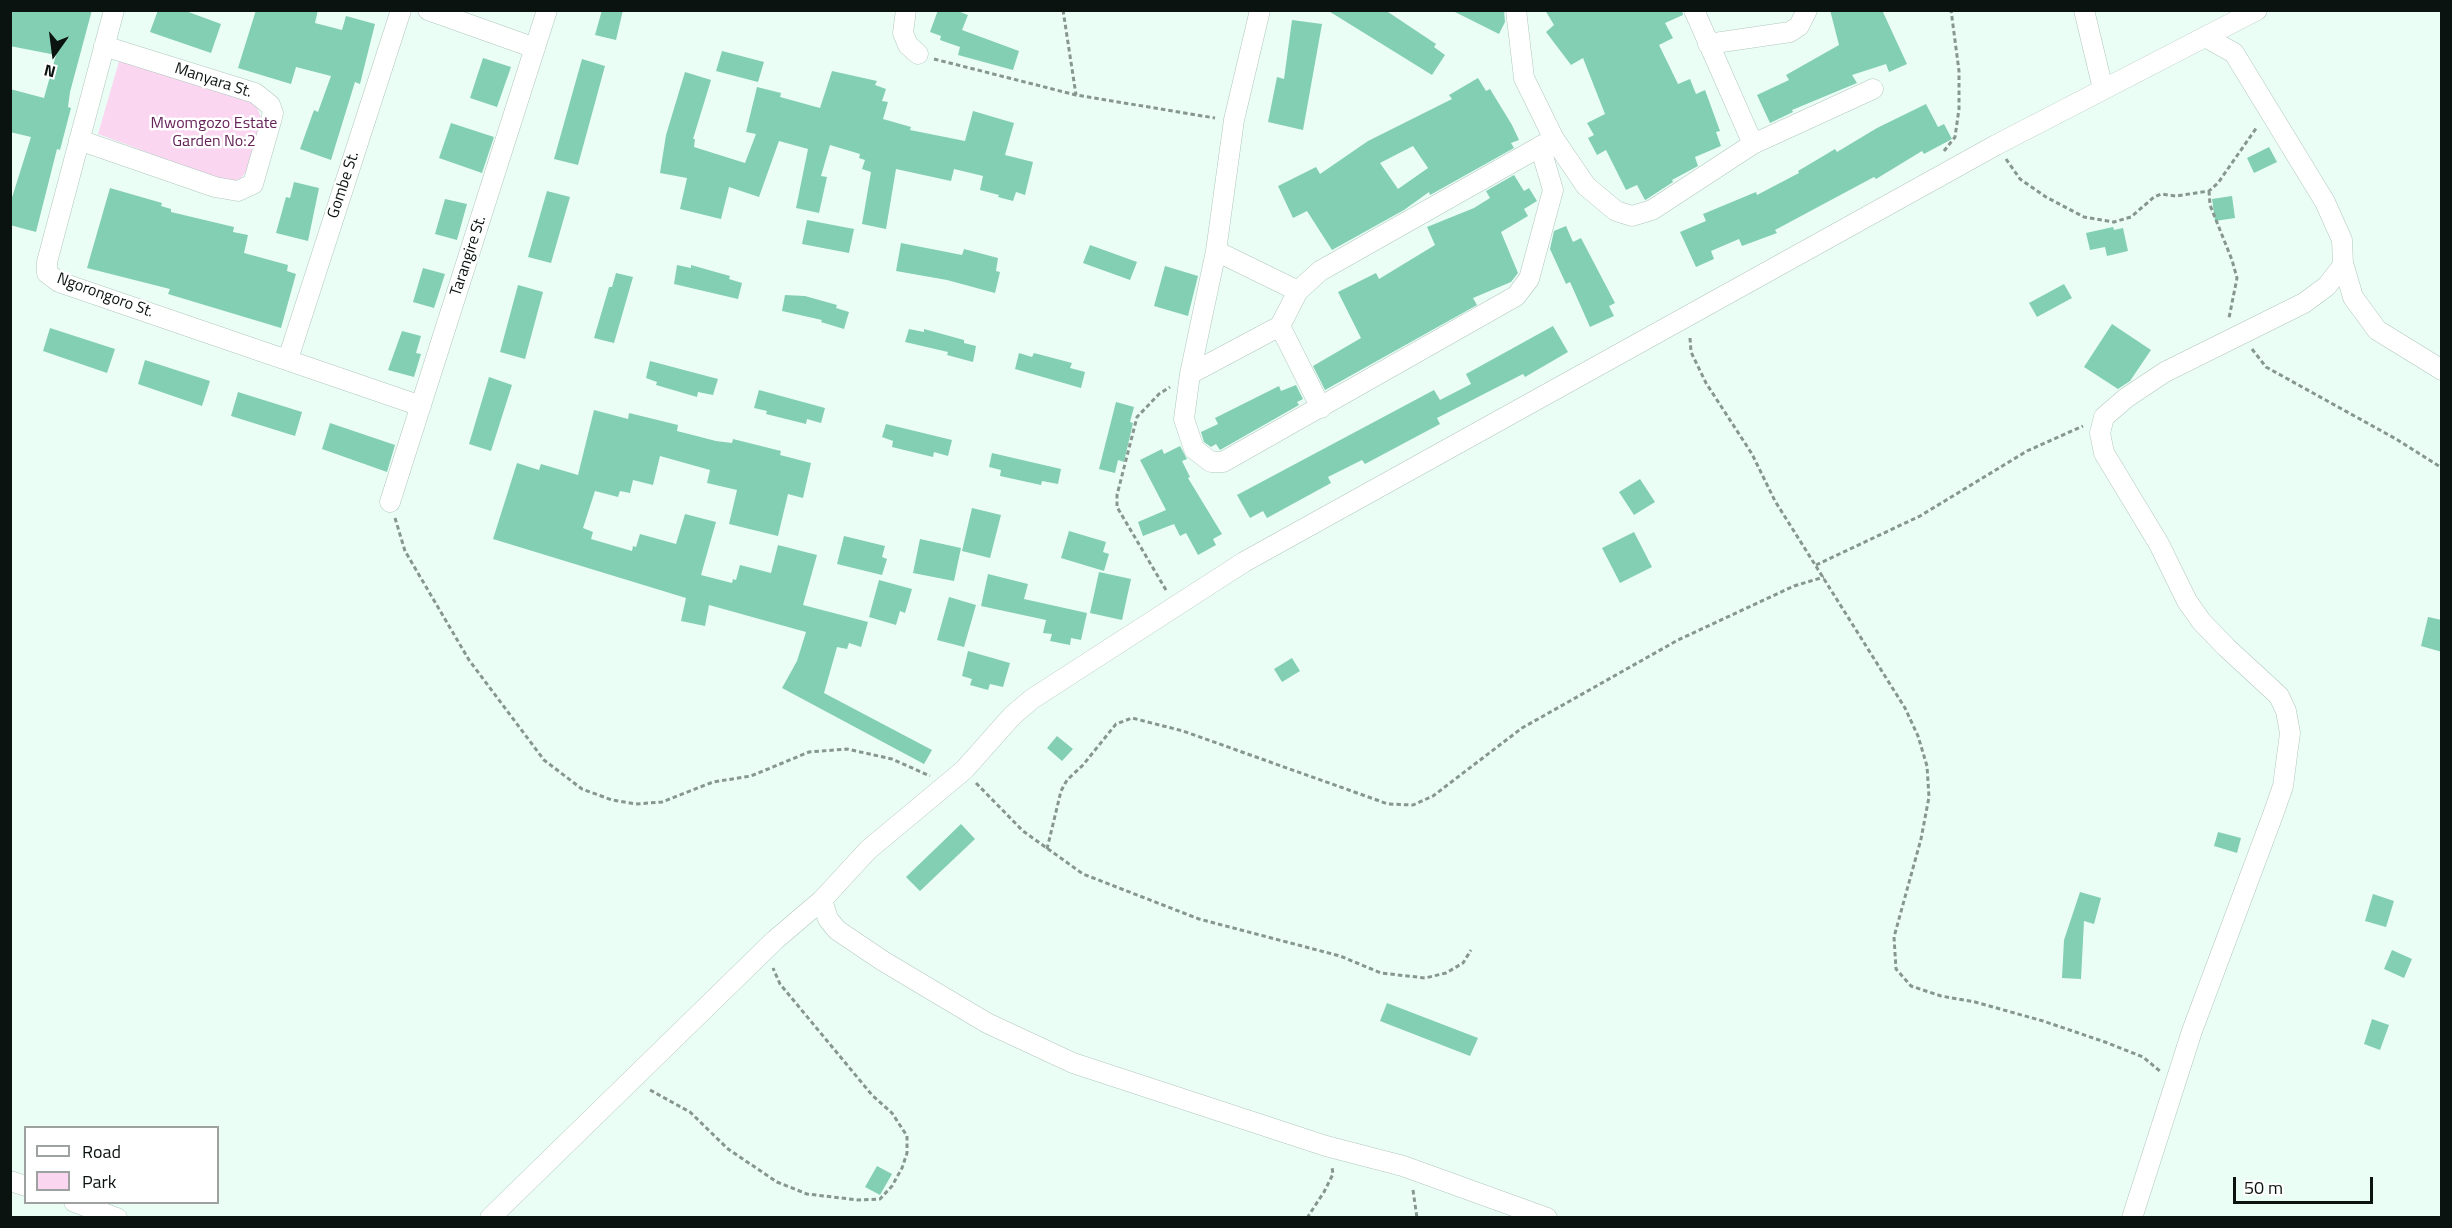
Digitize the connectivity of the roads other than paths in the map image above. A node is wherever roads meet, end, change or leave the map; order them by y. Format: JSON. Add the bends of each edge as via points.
{"nodes":[{"id":1,"x":114,"y":10,"type":"edge"},
{"id":2,"x":401,"y":10,"type":"edge"},
{"id":3,"x":428,"y":10,"type":"edge"},
{"id":4,"x":547,"y":10,"type":"edge"},
{"id":5,"x":906,"y":10,"type":"edge"},
{"id":6,"x":1260,"y":10,"type":"edge"},
{"id":7,"x":1516,"y":10,"type":"edge"},
{"id":8,"x":1694,"y":10,"type":"edge"},
{"id":9,"x":1807,"y":10,"type":"edge"},
{"id":10,"x":2084,"y":10,"type":"edge"},
{"id":11,"x":2249,"y":15,"type":"edge"},
{"id":12,"x":2207,"y":38,"type":"junction"},
{"id":13,"x":1708,"y":44,"type":"junction"},
{"id":14,"x":104,"y":46,"type":"junction"},
{"id":15,"x":535,"y":48,"type":"junction"},
{"id":16,"x":2234,"y":53,"type":"junction"},
{"id":17,"x":918,"y":54,"type":"road end"},
{"id":18,"x":1873,"y":89,"type":"dead end"},
{"id":19,"x":2103,"y":89,"type":"junction"},
{"id":20,"x":79,"y":140,"type":"junction"},
{"id":21,"x":1547,"y":142,"type":"junction"},
{"id":22,"x":1753,"y":144,"type":"junction"},
{"id":23,"x":1216,"y":250,"type":"junction"},
{"id":24,"x":2343,"y":263,"type":"junction"},
{"id":25,"x":1299,"y":291,"type":"junction"},
{"id":26,"x":1280,"y":326,"type":"junction"},
{"id":27,"x":288,"y":359,"type":"junction"},
{"id":28,"x":2442,"y":370,"type":"edge"},
{"id":29,"x":1190,"y":374,"type":"junction"},
{"id":30,"x":421,"y":406,"type":"junction"},
{"id":31,"x":1321,"y":408,"type":"junction"},
{"id":32,"x":390,"y":502,"type":"road end"},
{"id":33,"x":822,"y":900,"type":"junction"},
{"id":34,"x":77,"y":1204,"type":"edge"},
{"id":35,"x":117,"y":1218,"type":"edge"},
{"id":36,"x":490,"y":1218,"type":"edge"},
{"id":37,"x":1547,"y":1218,"type":"edge"},
{"id":38,"x":2132,"y":1218,"type":"edge"}],
"edges":[{"from":1,"to":14,"type":"street","name":"Ngorongoro St."},
{"from":2,"to":27,"type":"street","name":"Gombe St."},
{"from":3,"to":15,"type":"street"},
{"from":4,"to":15,"type":"street","name":"Tarangire St."},
{"from":5,"to":17,"type":"street","via":[[903,33]]},
{"from":6,"to":23,"type":"street","via":[[1234,120]]},
{"from":7,"to":21,"type":"street","via":[[1524,78]]},
{"from":8,"to":13,"type":"street"},
{"from":9,"to":13,"type":"street","via":[[1799,27],[1790,32]]},
{"from":10,"to":19,"type":"street"},
{"from":11,"to":12,"type":"street"},
{"from":11,"to":16,"type":"street"},
{"from":12,"to":16,"type":"street"},
{"from":12,"to":19,"type":"street"},
{"from":13,"to":22,"type":"street"},
{"from":14,"to":20,"type":"street","name":"Ngorongoro St."},
{"from":14,"to":20,"type":"street","name":"Manyara St.","via":[[255,93],[270,105],[271,121],[253,184],[238,191]]},
{"from":15,"to":30,"type":"street","name":"Tarangire St."},
{"from":16,"to":24,"type":"street","via":[[2325,202],[2342,240]]},
{"from":18,"to":22,"type":"street"},
{"from":19,"to":33,"type":"street","via":[[1244,562],[1032,699],[947,787],[868,850]]},
{"from":20,"to":27,"type":"street","name":"Ngorongoro St.","via":[[47,262],[50,277]]},
{"from":21,"to":22,"type":"street","via":[[1586,186],[1616,211],[1632,216],[1652,210]]},
{"from":21,"to":25,"type":"street","via":[[1320,271]]},
{"from":21,"to":31,"type":"street","via":[[1553,190],[1529,279],[1516,296]]},
{"from":23,"to":25,"type":"street"},
{"from":23,"to":29,"type":"street"},
{"from":24,"to":28,"type":"street","via":[[2353,297],[2378,330]]},
{"from":24,"to":38,"type":"street","via":[[2327,286],[2304,303],[2165,372],[2126,398],[2104,417],[2100,433],[2104,453],[2159,544],[2187,601],[2217,639],[2279,696],[2290,733],[2280,794],[2196,1020]]},
{"from":25,"to":26,"type":"street"},
{"from":26,"to":29,"type":"street"},
{"from":26,"to":31,"type":"street"},
{"from":27,"to":30,"type":"street","name":"Ngorongoro St."},
{"from":29,"to":31,"type":"street","via":[[1184,419],[1194,449],[1210,462],[1223,462]]},
{"from":30,"to":32,"type":"street","name":"Tarangire St."},
{"from":33,"to":36,"type":"street","via":[[775,940]]},
{"from":33,"to":37,"type":"street","via":[[828,919],[837,930],[883,961],[987,1023],[1073,1063],[1326,1146],[1404,1166]]},
{"from":34,"to":35,"type":"street"}]}
